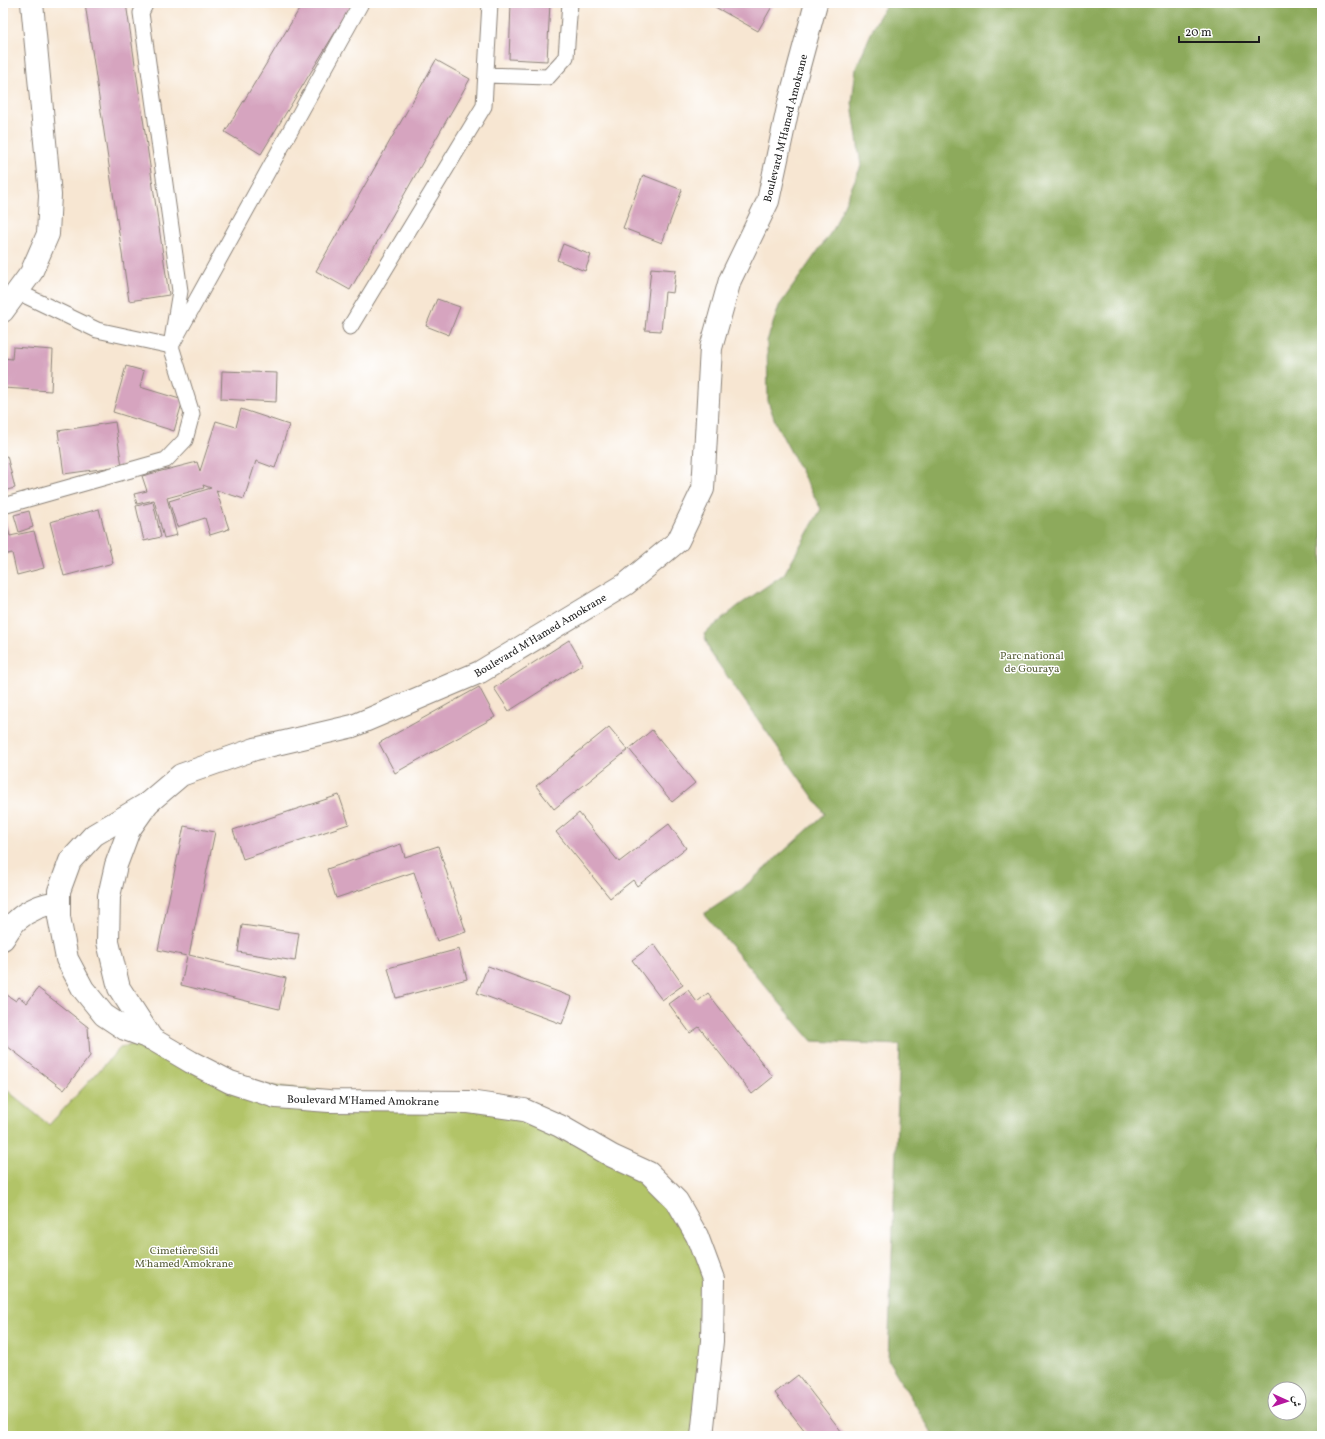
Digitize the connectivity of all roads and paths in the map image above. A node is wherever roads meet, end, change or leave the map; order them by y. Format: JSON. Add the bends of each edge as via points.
{"nodes":[{"id":1,"x":32,"y":3,"type":"edge"},
{"id":2,"x":146,"y":3,"type":"edge"},
{"id":3,"x":361,"y":3,"type":"edge"},
{"id":4,"x":490,"y":3,"type":"edge"},
{"id":5,"x":570,"y":3,"type":"edge"},
{"id":6,"x":816,"y":3,"type":"edge"},
{"id":7,"x":486,"y":75,"type":"junction"},
{"id":8,"x":18,"y":292,"type":"junction"},
{"id":9,"x":3,"y":311,"type":"edge"},
{"id":10,"x":350,"y":327,"type":"dead end"},
{"id":11,"x":172,"y":346,"type":"junction"},
{"id":12,"x":3,"y":506,"type":"edge"},
{"id":13,"x":148,"y":803,"type":"junction"},
{"id":14,"x":59,"y":902,"type":"junction"},
{"id":15,"x":3,"y":939,"type":"edge"},
{"id":16,"x":152,"y":1039,"type":"junction"},
{"id":17,"x":702,"y":1436,"type":"edge"}],
"edges":[{"from":1,"to":8,"type":"main road","via":[[50,195],[48,234],[31,273]]},
{"from":2,"to":11,"type":"lane","via":[[141,13],[180,291]]},
{"from":3,"to":11,"type":"lane"},
{"from":4,"to":7,"type":"lane"},
{"from":5,"to":7,"type":"lane","via":[[566,57],[548,78]]},
{"from":6,"to":13,"type":"main road","name":"Boulevard M'Hamed Amokrane","via":[[789,103],[768,201],[730,280],[711,348],[703,489],[678,541],[626,584],[480,672],[353,726],[256,749],[181,775]]},
{"from":7,"to":10,"type":"lane","via":[[484,106]]},
{"from":8,"to":9,"type":"main road"},
{"from":8,"to":11,"type":"lane","via":[[97,330]]},
{"from":11,"to":12,"type":"lane","via":[[192,414],[185,440],[166,460]]},
{"from":13,"to":14,"type":"main road","via":[[94,835],[70,860]]},
{"from":13,"to":16,"type":"main road","name":"Boulevard M'Hamed Amokrane","via":[[129,830],[116,865],[109,896],[108,942],[119,988]]},
{"from":14,"to":15,"type":"main road","via":[[32,910],[15,922]]},
{"from":14,"to":16,"type":"main road","via":[[59,917],[67,959],[83,989],[104,1015],[125,1029]]},
{"from":16,"to":17,"type":"main road","name":"Boulevard M'Hamed Amokrane","via":[[230,1082],[276,1097],[329,1101],[468,1102],[524,1110],[649,1173],[677,1201],[697,1236],[712,1279],[712,1341]]}]}
